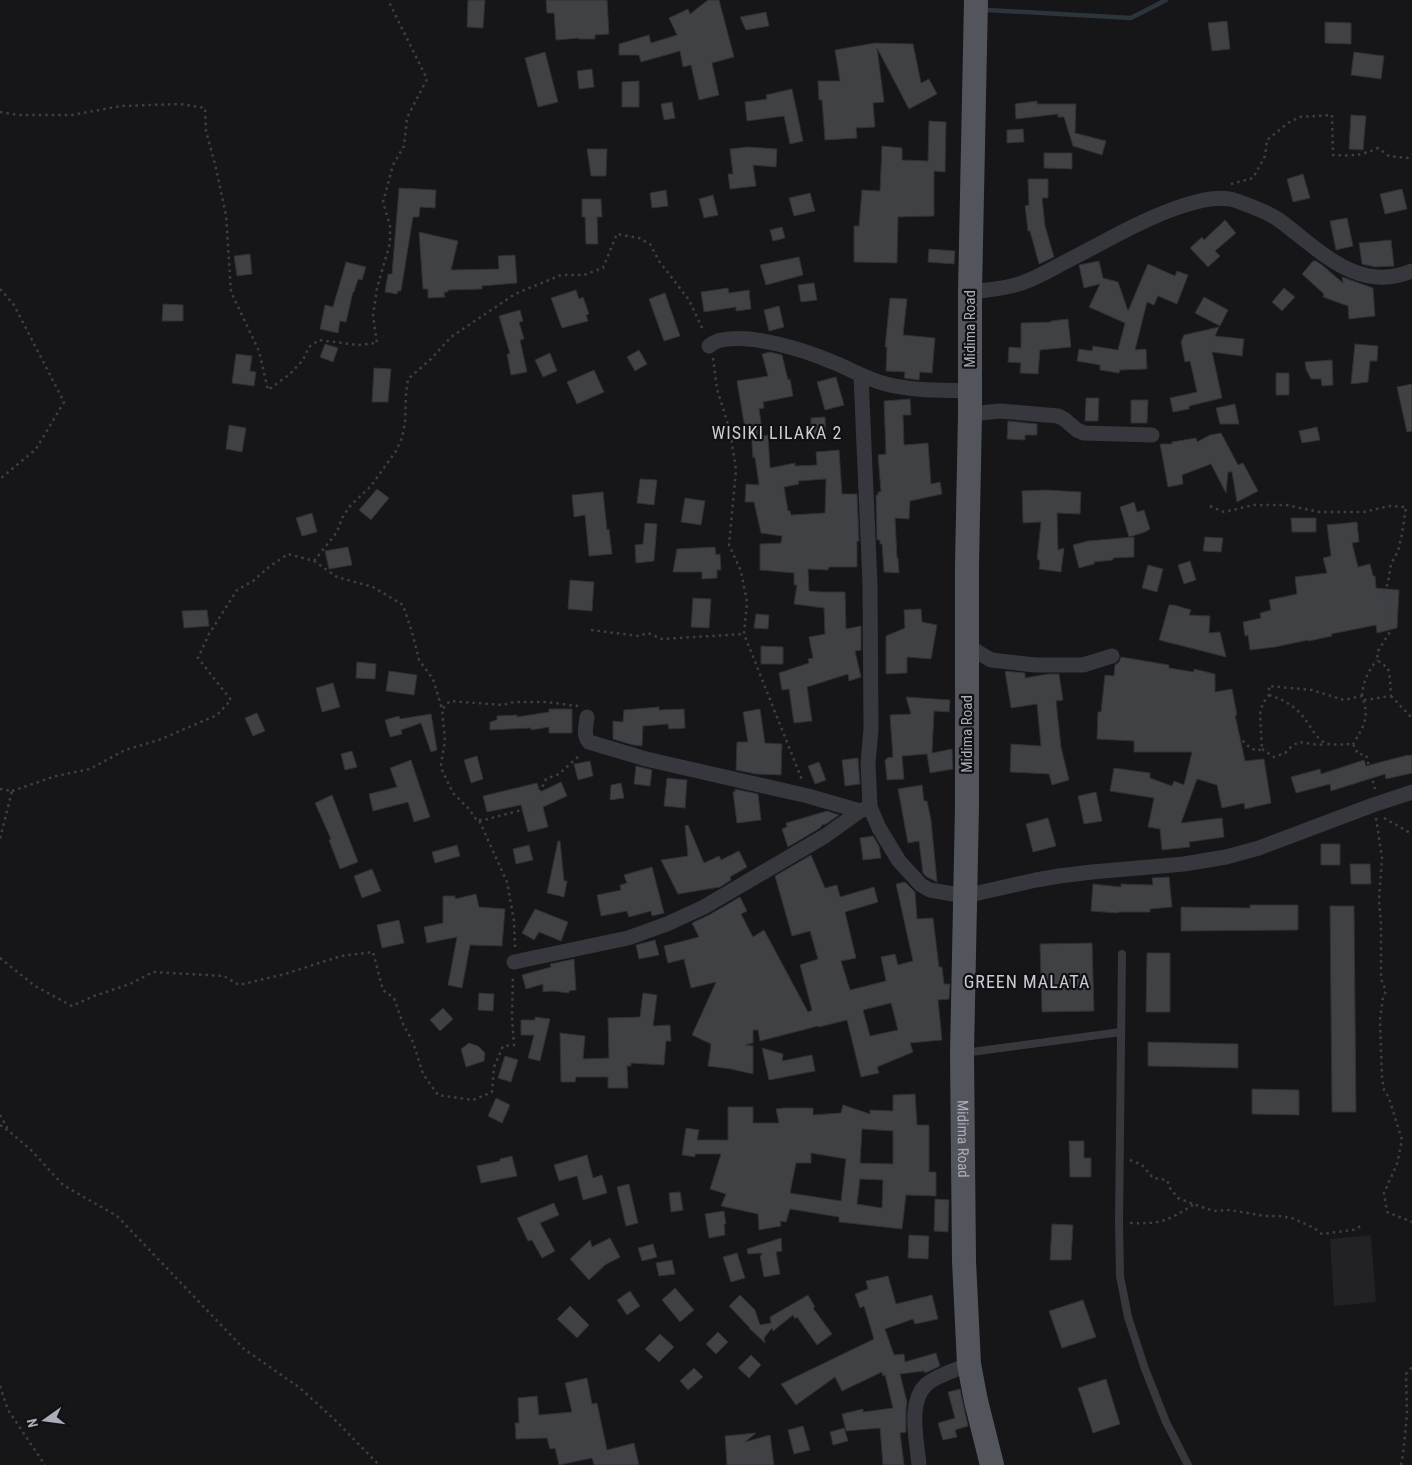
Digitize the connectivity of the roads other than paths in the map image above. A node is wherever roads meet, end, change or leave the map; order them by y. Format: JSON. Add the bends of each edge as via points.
{"nodes":[{"id":1,"x":976,"y":0,"type":"edge"},
{"id":2,"x":1412,"y":271,"type":"edge"},
{"id":3,"x":970,"y":292,"type":"junction"},
{"id":4,"x":709,"y":346,"type":"road end"},
{"id":5,"x":861,"y":376,"type":"junction"},
{"id":6,"x":970,"y":403,"type":"junction"},
{"id":7,"x":1152,"y":435,"type":"dead end"},
{"id":8,"x":966,"y":645,"type":"junction"},
{"id":9,"x":1112,"y":656,"type":"dead end"},
{"id":10,"x":587,"y":717,"type":"road end"},
{"id":11,"x":1412,"y":792,"type":"edge"},
{"id":12,"x":865,"y":809,"type":"junction"},
{"id":13,"x":965,"y":896,"type":"junction"},
{"id":14,"x":1122,"y":954,"type":"dead end"},
{"id":15,"x":514,"y":962,"type":"road end"},
{"id":16,"x":1121,"y":1032,"type":"junction"},
{"id":17,"x":962,"y":1053,"type":"junction"},
{"id":18,"x":969,"y":1364,"type":"junction"},
{"id":19,"x":919,"y":1465,"type":"edge"},
{"id":20,"x":992,"y":1465,"type":"edge"},
{"id":21,"x":1188,"y":1465,"type":"edge"}],
"edges":[{"from":1,"to":3,"type":"main road","name":"Midima Road"},
{"from":2,"to":3,"type":"street","via":[[1385,277],[1349,270],[1277,219],[1252,206],[1230,199],[1211,199],[1136,224],[1022,283]]},
{"from":3,"to":6,"type":"main road","name":"Midima Road"},
{"from":4,"to":5,"type":"street","via":[[721,340],[738,338],[783,345],[829,360]]},
{"from":5,"to":6,"type":"street"},
{"from":5,"to":12,"type":"street","via":[[870,584],[872,729]]},
{"from":6,"to":7,"type":"street","via":[[1000,412],[1058,416],[1084,432]]},
{"from":6,"to":8,"type":"main road","name":"Midima Road"},
{"from":8,"to":9,"type":"street","via":[[991,660],[1035,664],[1083,665]]},
{"from":8,"to":13,"type":"main road","name":"Midima Road"},
{"from":10,"to":12,"type":"street","via":[[585,733],[589,742],[646,759]]},
{"from":11,"to":13,"type":"street","via":[[1226,857],[1059,876]]},
{"from":12,"to":13,"type":"street","via":[[899,861],[921,885],[930,890]]},
{"from":12,"to":15,"type":"street","via":[[704,907],[667,924],[628,938]]},
{"from":13,"to":17,"type":"main road","name":"Midima Road"},
{"from":14,"to":16,"type":"lane"},
{"from":16,"to":17,"type":"lane"},
{"from":16,"to":21,"type":"lane","via":[[1120,1276],[1128,1317],[1145,1369],[1166,1422]]},
{"from":17,"to":18,"type":"main road","name":"Midima Road","via":[[964,1261]]},
{"from":18,"to":19,"type":"street","via":[[928,1384],[918,1395],[914,1412]]},
{"from":18,"to":20,"type":"main road","name":"Midima Road"}]}
